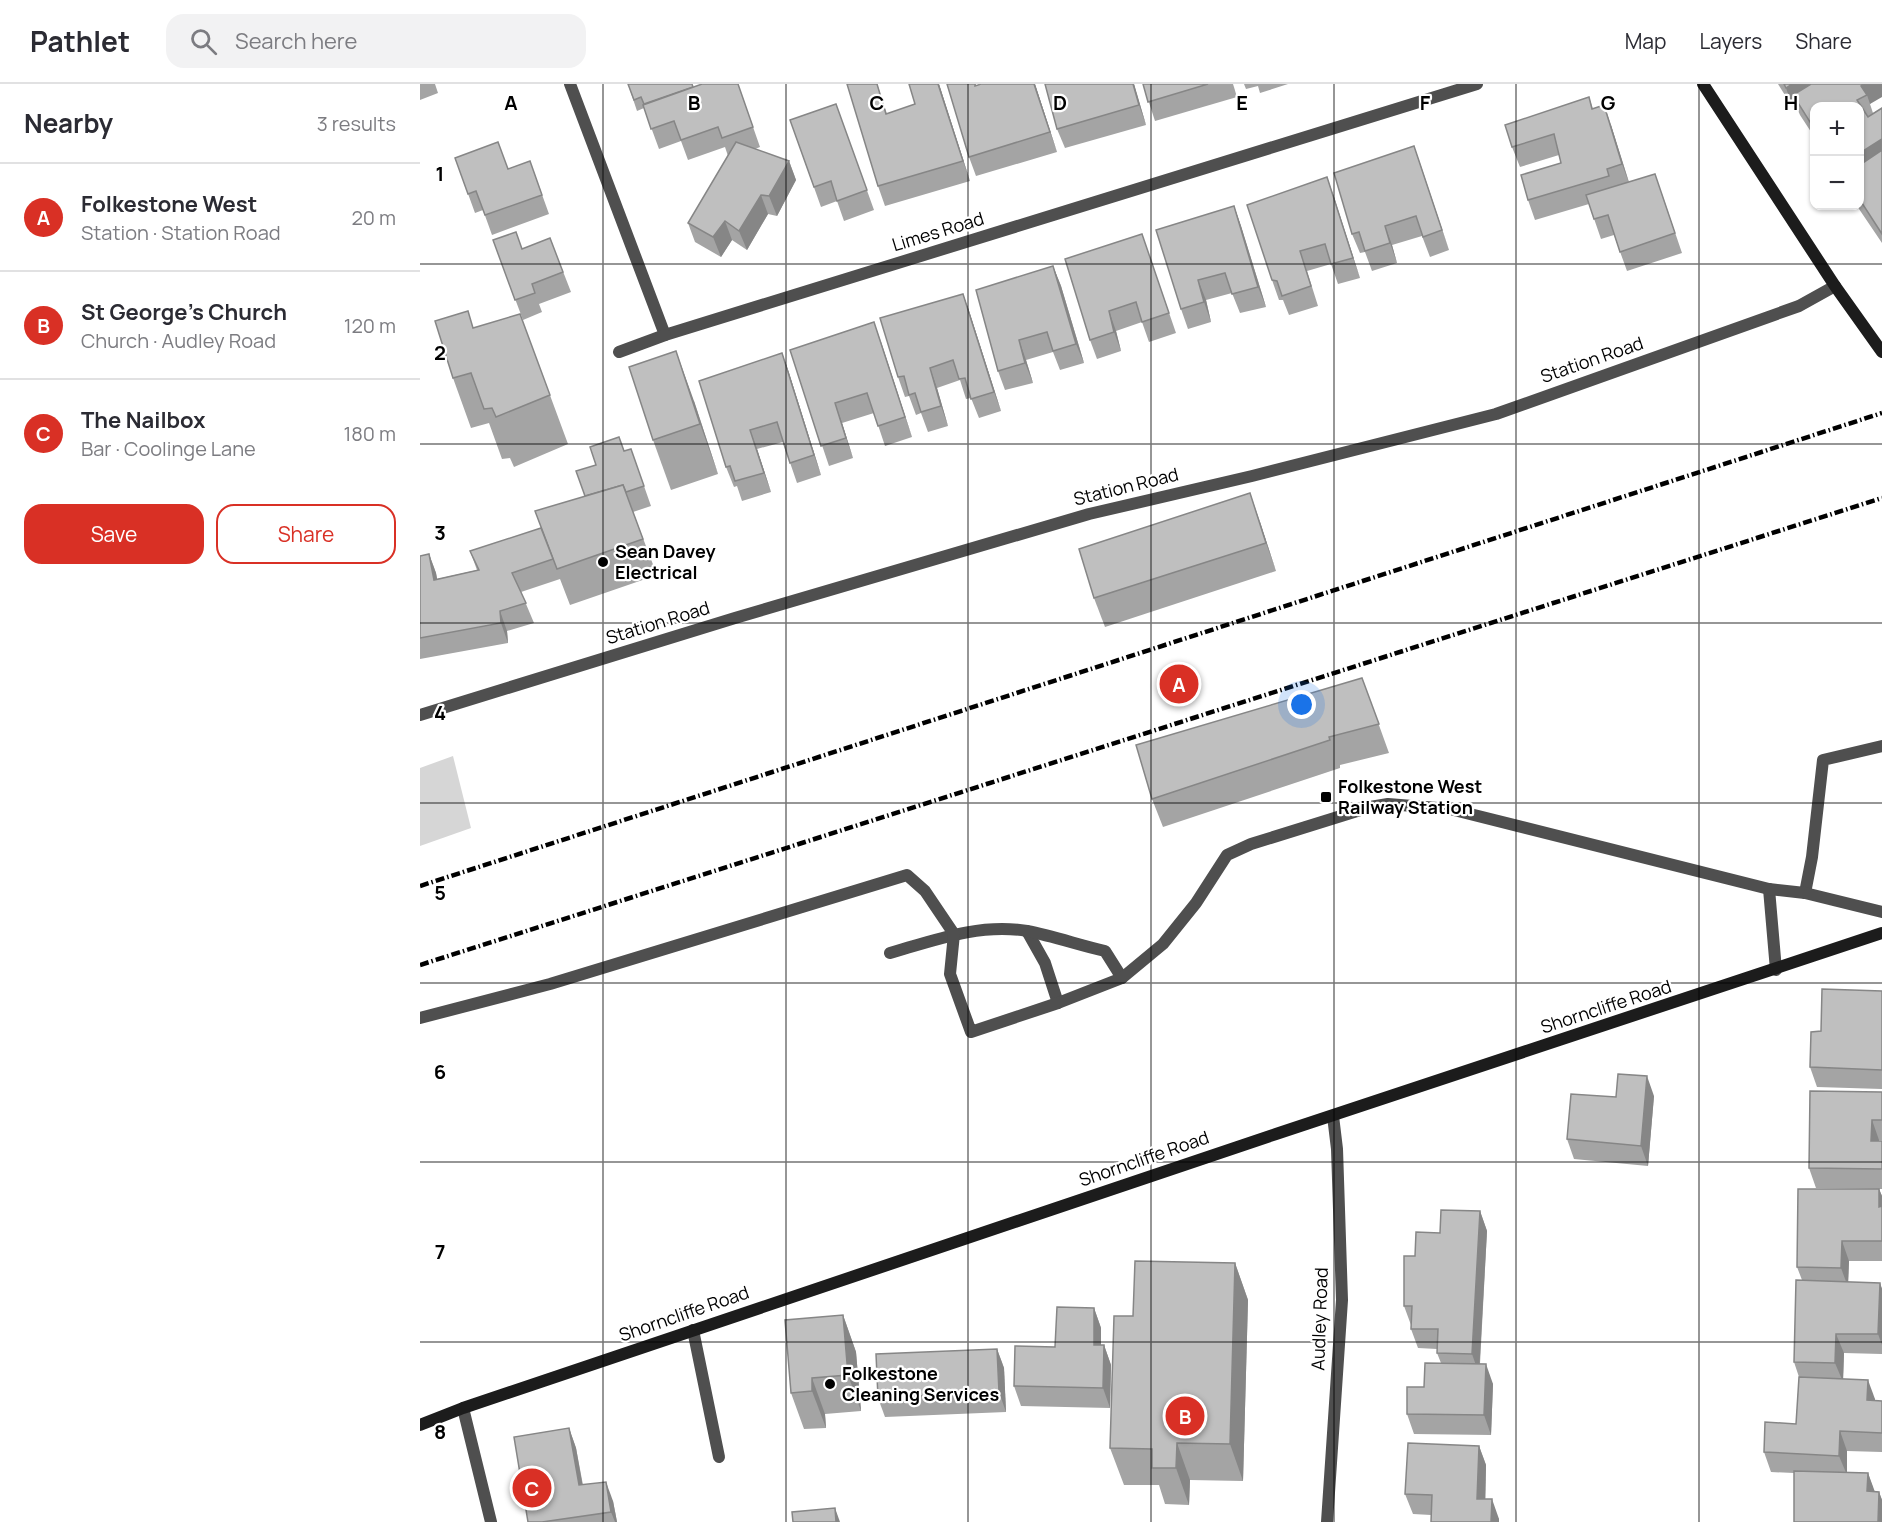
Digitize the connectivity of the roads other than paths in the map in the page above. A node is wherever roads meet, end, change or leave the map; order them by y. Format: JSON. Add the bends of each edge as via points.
{"nodes":[{"id":1,"x":570,"y":84,"type":"edge"},
{"id":2,"x":1477,"y":84,"type":"edge"},
{"id":3,"x":1703,"y":84,"type":"edge"},
{"id":4,"x":1835,"y":286,"type":"junction"},
{"id":5,"x":665,"y":336,"type":"junction"},
{"id":6,"x":619,"y":352,"type":"dead end"},
{"id":7,"x":1882,"y":352,"type":"edge"},
{"id":8,"x":420,"y":715,"type":"edge"},
{"id":9,"x":1882,"y":746,"type":"edge"},
{"id":10,"x":1769,"y":889,"type":"junction"},
{"id":11,"x":1805,"y":893,"type":"junction"},
{"id":12,"x":1882,"y":912,"type":"edge"},
{"id":13,"x":1027,"y":931,"type":"junction"},
{"id":14,"x":1882,"y":933,"type":"edge"},
{"id":15,"x":954,"y":934,"type":"junction"},
{"id":16,"x":890,"y":953,"type":"dead end"},
{"id":17,"x":1776,"y":970,"type":"junction"},
{"id":18,"x":1122,"y":978,"type":"junction"},
{"id":19,"x":1058,"y":1003,"type":"junction"},
{"id":20,"x":420,"y":1018,"type":"edge"},
{"id":21,"x":1333,"y":1116,"type":"junction"},
{"id":22,"x":693,"y":1330,"type":"junction"},
{"id":23,"x":463,"y":1408,"type":"junction"},
{"id":24,"x":420,"y":1425,"type":"edge"},
{"id":25,"x":719,"y":1457,"type":"dead end"},
{"id":26,"x":491,"y":1522,"type":"edge"},
{"id":27,"x":1327,"y":1522,"type":"edge"}],
"edges":[{"from":1,"to":5,"type":"street"},
{"from":2,"to":5,"type":"street","name":"Limes Road"},
{"from":3,"to":4,"type":"street"},
{"from":4,"to":7,"type":"street"},
{"from":4,"to":8,"type":"street","name":"Station Road","via":[[1799,306],[1496,414],[1089,514]]},
{"from":5,"to":6,"type":"street","name":"Limes Road"},
{"from":9,"to":11,"type":"street","via":[[1823,760]]},
{"from":10,"to":11,"type":"street"},
{"from":10,"to":17,"type":"street"},
{"from":10,"to":18,"type":"street","via":[[1450,809],[1388,804],[1251,844],[1227,855],[1164,944]]},
{"from":11,"to":12,"type":"street"},
{"from":13,"to":15,"type":"street","via":[[996,929]]},
{"from":13,"to":18,"type":"street","via":[[1105,951]]},
{"from":13,"to":19,"type":"street","via":[[1045,963]]},
{"from":14,"to":17,"type":"street","name":"Shorncliffe Road"},
{"from":15,"to":16,"type":"street"},
{"from":15,"to":19,"type":"street","via":[[950,974],[970,1032]]},
{"from":15,"to":20,"type":"street","via":[[925,891],[907,875],[550,984]]},
{"from":17,"to":21,"type":"street","name":"Shorncliffe Road"},
{"from":18,"to":19,"type":"street"},
{"from":21,"to":22,"type":"street","name":"Shorncliffe Road"},
{"from":21,"to":27,"type":"street","name":"Audley Road","via":[[1342,1300]]},
{"from":22,"to":23,"type":"street","name":"Shorncliffe Road"},
{"from":22,"to":25,"type":"street"},
{"from":23,"to":24,"type":"street","name":"Shorncliffe Road"},
{"from":23,"to":26,"type":"street"}]}
